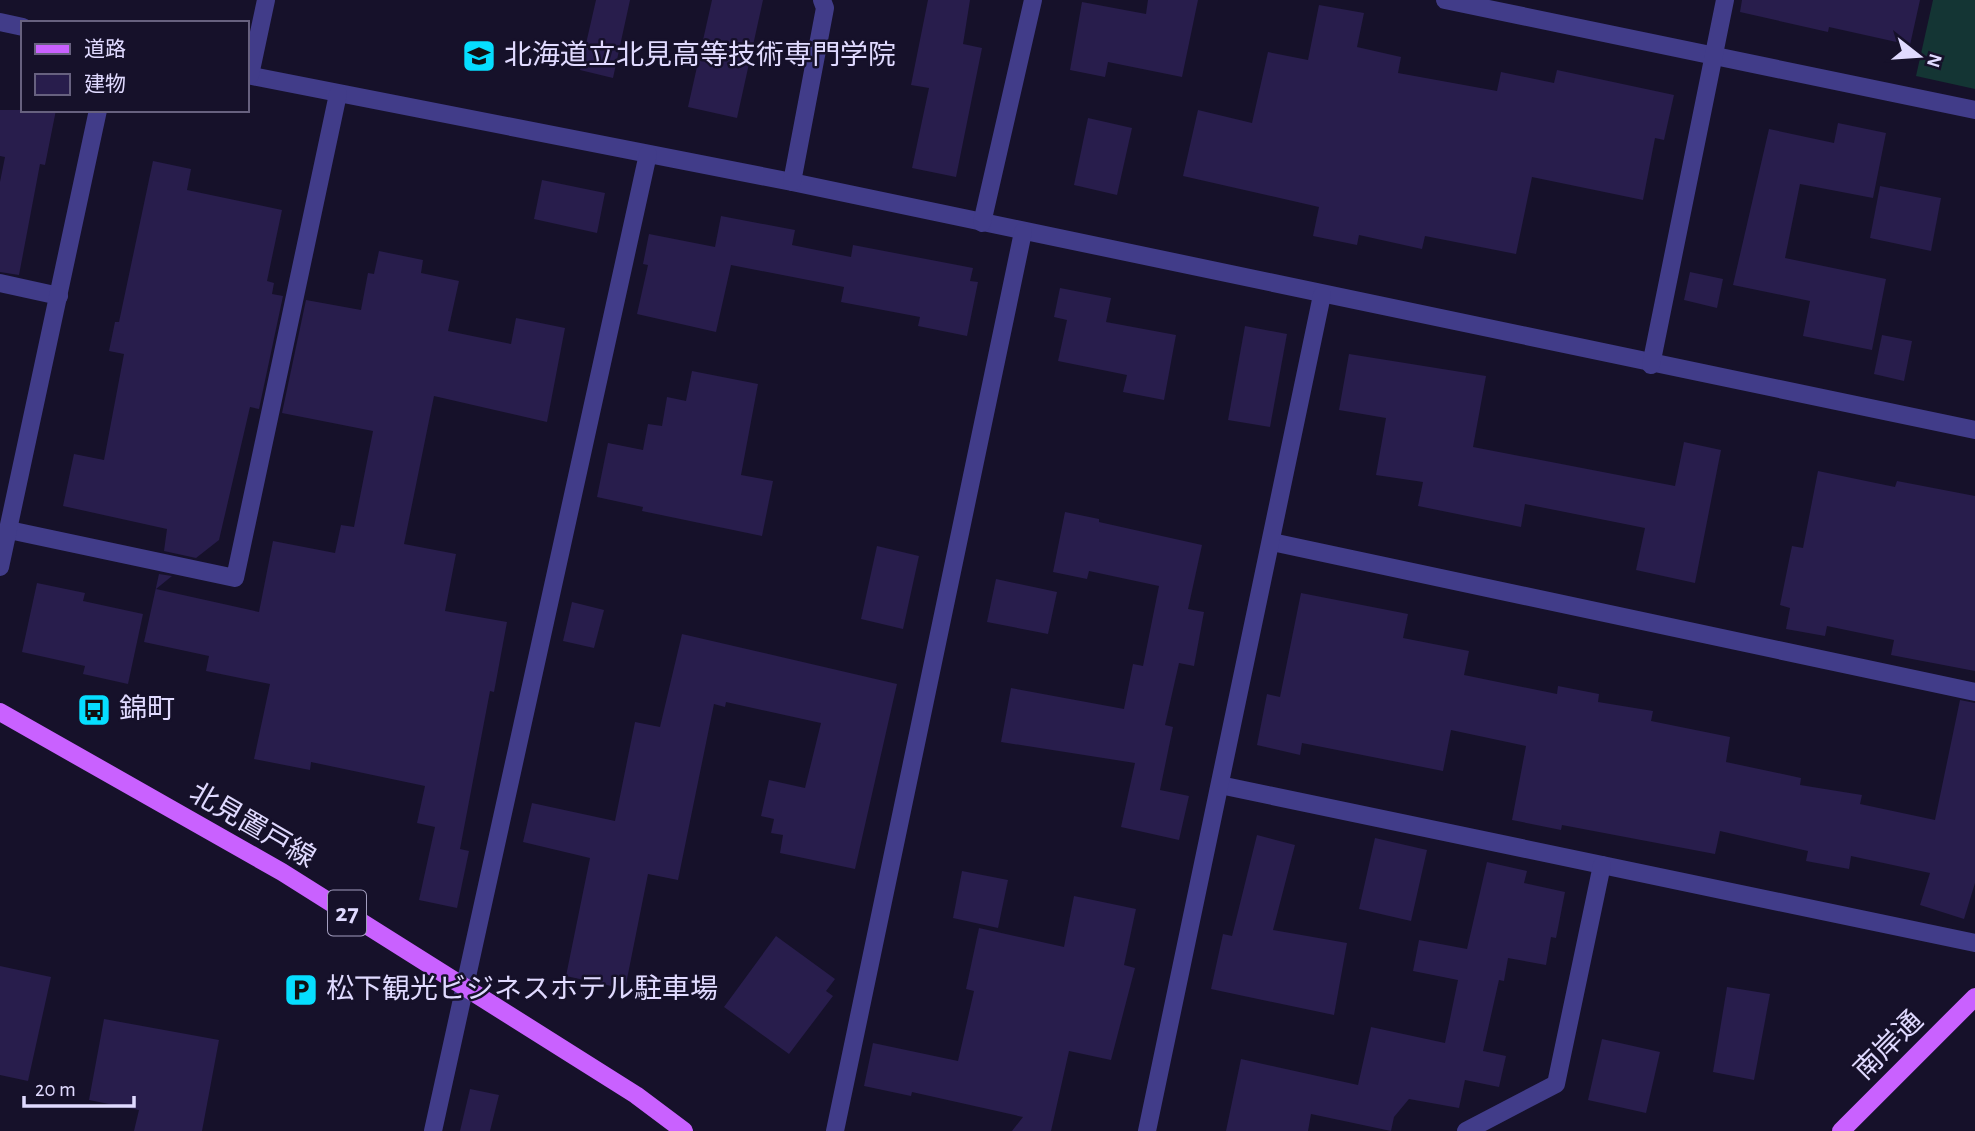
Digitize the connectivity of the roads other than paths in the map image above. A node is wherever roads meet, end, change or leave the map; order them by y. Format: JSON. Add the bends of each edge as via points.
{"nodes":[{"id":1,"x":266,"y":0,"type":"edge"},
{"id":2,"x":822,"y":0,"type":"edge"},
{"id":3,"x":1033,"y":0,"type":"edge"},
{"id":4,"x":1445,"y":0,"type":"edge"},
{"id":5,"x":1725,"y":0,"type":"edge"},
{"id":6,"x":0,"y":22,"type":"edge"},
{"id":7,"x":21,"y":27,"type":"edge"},
{"id":8,"x":1712,"y":57,"type":"junction"},
{"id":9,"x":248,"y":75,"type":"edge"},
{"id":10,"x":338,"y":93,"type":"junction"},
{"id":11,"x":1975,"y":110,"type":"edge"},
{"id":12,"x":98,"y":112,"type":"edge"},
{"id":13,"x":648,"y":154,"type":"junction"},
{"id":14,"x":792,"y":182,"type":"junction"},
{"id":15,"x":982,"y":223,"type":"junction"},
{"id":16,"x":1023,"y":232,"type":"junction"},
{"id":17,"x":0,"y":283,"type":"edge"},
{"id":18,"x":1321,"y":295,"type":"junction"},
{"id":19,"x":59,"y":296,"type":"junction"},
{"id":20,"x":1651,"y":365,"type":"junction"},
{"id":21,"x":1975,"y":430,"type":"edge"},
{"id":22,"x":9,"y":530,"type":"junction"},
{"id":23,"x":1272,"y":542,"type":"junction"},
{"id":24,"x":0,"y":567,"type":"edge"},
{"id":25,"x":1975,"y":692,"type":"edge"},
{"id":26,"x":0,"y":712,"type":"edge"},
{"id":27,"x":1220,"y":785,"type":"junction"},
{"id":28,"x":1602,"y":865,"type":"junction"},
{"id":29,"x":1975,"y":943,"type":"edge"},
{"id":30,"x":466,"y":987,"type":"junction"},
{"id":31,"x":1975,"y":997,"type":"edge"},
{"id":32,"x":433,"y":1131,"type":"edge"},
{"id":33,"x":684,"y":1131,"type":"edge"},
{"id":34,"x":835,"y":1131,"type":"edge"},
{"id":35,"x":1147,"y":1131,"type":"edge"},
{"id":36,"x":1466,"y":1131,"type":"edge"},
{"id":37,"x":1841,"y":1131,"type":"edge"}],
"edges":[{"from":1,"to":9,"type":"street"},
{"from":2,"to":14,"type":"street","via":[[825,8]]},
{"from":3,"to":15,"type":"street"},
{"from":4,"to":8,"type":"street"},
{"from":5,"to":8,"type":"street"},
{"from":6,"to":7,"type":"street"},
{"from":8,"to":11,"type":"street"},
{"from":8,"to":20,"type":"street"},
{"from":9,"to":10,"type":"street"},
{"from":10,"to":13,"type":"street"},
{"from":10,"to":22,"type":"street","via":[[235,578]]},
{"from":12,"to":19,"type":"street"},
{"from":13,"to":14,"type":"street"},
{"from":13,"to":30,"type":"street"},
{"from":14,"to":15,"type":"street"},
{"from":15,"to":16,"type":"street"},
{"from":16,"to":18,"type":"street"},
{"from":16,"to":34,"type":"street"},
{"from":17,"to":19,"type":"street"},
{"from":18,"to":20,"type":"street"},
{"from":18,"to":23,"type":"street"},
{"from":19,"to":22,"type":"street"},
{"from":20,"to":21,"type":"street"},
{"from":22,"to":24,"type":"street"},
{"from":23,"to":25,"type":"street"},
{"from":23,"to":27,"type":"street"},
{"from":26,"to":30,"type":"main road","name":"北見置戸線","number":"27","via":[[271,866]]},
{"from":27,"to":28,"type":"street"},
{"from":27,"to":35,"type":"street"},
{"from":28,"to":29,"type":"street"},
{"from":28,"to":36,"type":"street","via":[[1556,1084]]},
{"from":30,"to":32,"type":"street"},
{"from":30,"to":33,"type":"main road","name":"北見置戸線","number":"27"},
{"from":31,"to":37,"type":"main road","name":"南岸通"}]}
